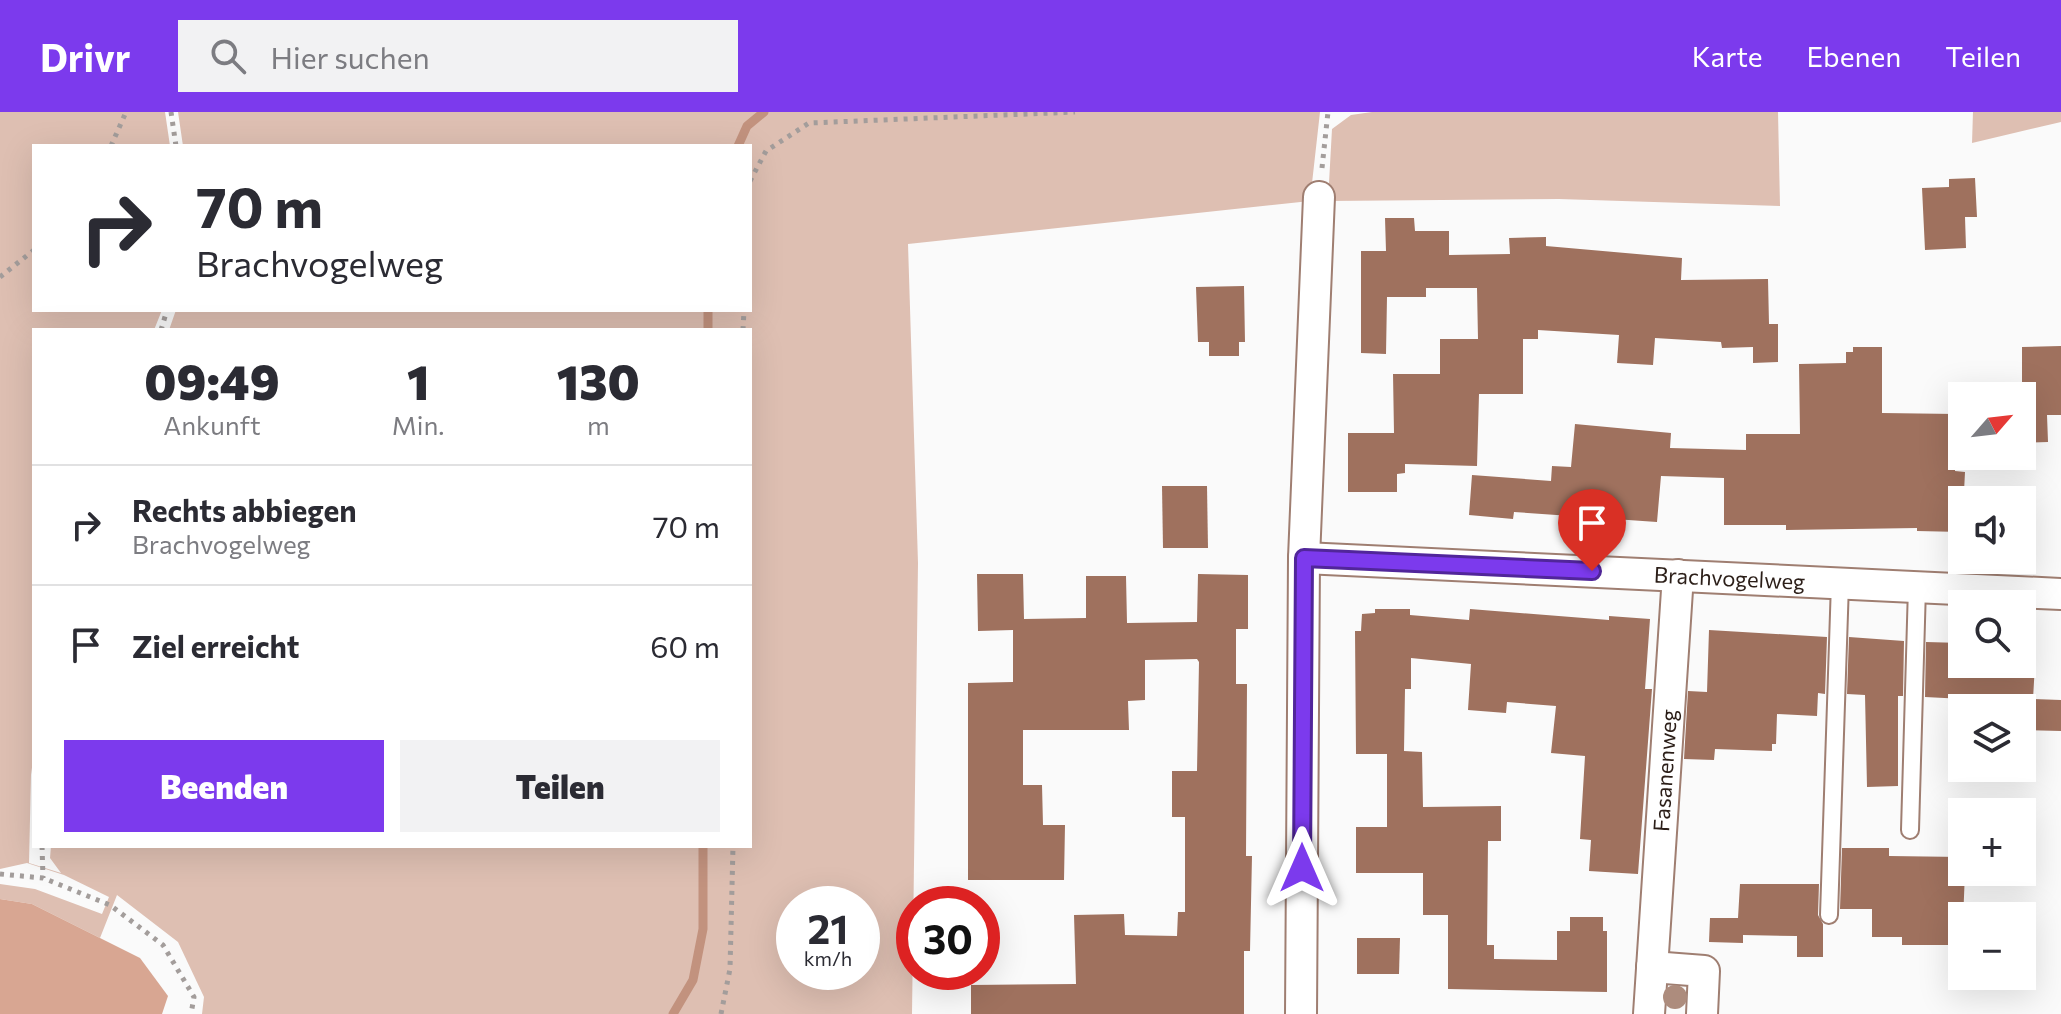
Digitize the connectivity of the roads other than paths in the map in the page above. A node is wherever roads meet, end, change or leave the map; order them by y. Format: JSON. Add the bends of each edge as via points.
{"nodes":[{"id":1,"x":1319,"y":197,"type":"road end"},
{"id":2,"x":1304,"y":558,"type":"junction"},
{"id":3,"x":1678,"y":575,"type":"junction"},
{"id":4,"x":1840,"y":583,"type":"junction"},
{"id":5,"x":1917,"y":587,"type":"junction"},
{"id":6,"x":2061,"y":594,"type":"edge"},
{"id":7,"x":1910,"y":830,"type":"dead end"},
{"id":8,"x":1829,"y":915,"type":"dead end"},
{"id":9,"x":1652,"y":967,"type":"junction"},
{"id":10,"x":1301,"y":1014,"type":"edge"},
{"id":11,"x":1649,"y":1014,"type":"edge"},
{"id":12,"x":1702,"y":1014,"type":"edge"}],
"edges":[{"from":1,"to":2,"type":"street"},
{"from":2,"to":3,"type":"street","name":"Brachvogelweg"},
{"from":2,"to":10,"type":"street"},
{"from":3,"to":4,"type":"street","name":"Brachvogelweg"},
{"from":3,"to":9,"type":"street","name":"Fasanenweg"},
{"from":4,"to":5,"type":"street","name":"Brachvogelweg"},
{"from":4,"to":8,"type":"lane"},
{"from":5,"to":6,"type":"street","name":"Brachvogelweg"},
{"from":5,"to":7,"type":"lane"},
{"from":9,"to":11,"type":"street","name":"Fasanenweg"},
{"from":9,"to":12,"type":"street","via":[[1704,971]]}]}
